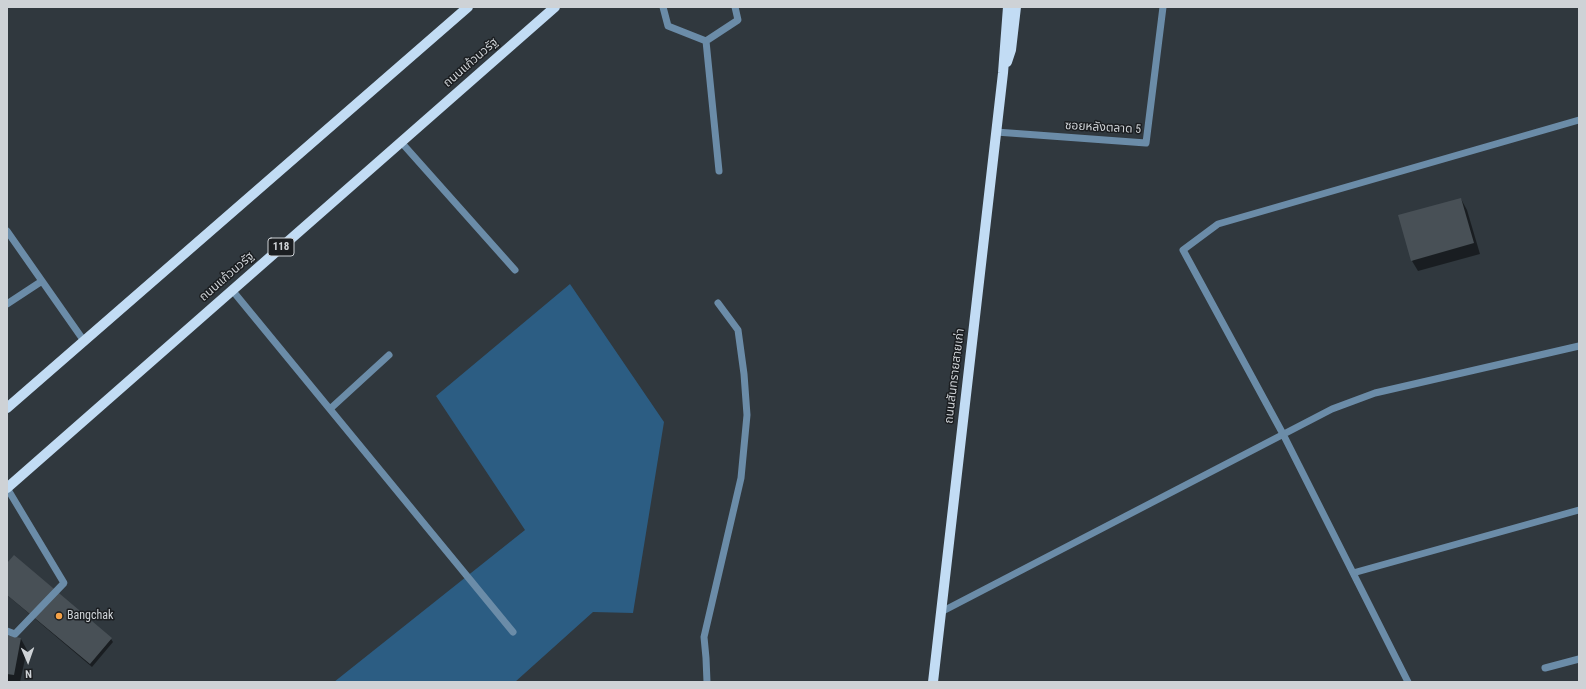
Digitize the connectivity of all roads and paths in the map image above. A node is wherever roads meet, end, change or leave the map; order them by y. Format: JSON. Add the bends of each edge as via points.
{"nodes":[{"id":1,"x":468,"y":7,"type":"edge"},
{"id":2,"x":555,"y":7,"type":"edge"},
{"id":3,"x":663,"y":7,"type":"edge"},
{"id":4,"x":735,"y":7,"type":"edge"},
{"id":5,"x":1008,"y":7,"type":"edge"},
{"id":6,"x":1016,"y":7,"type":"edge"},
{"id":7,"x":1163,"y":7,"type":"edge"},
{"id":8,"x":706,"y":41,"type":"junction"},
{"id":9,"x":1003,"y":73,"type":"junction"},
{"id":10,"x":1579,"y":120,"type":"edge"},
{"id":11,"x":996,"y":132,"type":"junction"},
{"id":12,"x":401,"y":142,"type":"junction"},
{"id":13,"x":719,"y":171,"type":"dead end"},
{"id":14,"x":7,"y":231,"type":"edge"},
{"id":15,"x":515,"y":270,"type":"dead end"},
{"id":16,"x":42,"y":281,"type":"junction"},
{"id":17,"x":232,"y":290,"type":"junction"},
{"id":18,"x":718,"y":303,"type":"dead end"},
{"id":19,"x":7,"y":304,"type":"edge"},
{"id":20,"x":84,"y":341,"type":"junction"},
{"id":21,"x":1579,"y":346,"type":"edge"},
{"id":22,"x":389,"y":356,"type":"dead end"},
{"id":23,"x":7,"y":408,"type":"edge"},
{"id":24,"x":330,"y":409,"type":"junction"},
{"id":25,"x":1283,"y":434,"type":"junction"},
{"id":26,"x":7,"y":488,"type":"edge"},
{"id":27,"x":1579,"y":510,"type":"edge"},
{"id":28,"x":1353,"y":573,"type":"junction"},
{"id":29,"x":941,"y":612,"type":"junction"},
{"id":30,"x":7,"y":631,"type":"edge"},
{"id":31,"x":513,"y":632,"type":"dead end"},
{"id":32,"x":1579,"y":659,"type":"edge"},
{"id":33,"x":1545,"y":668,"type":"dead end"},
{"id":34,"x":706,"y":682,"type":"edge"},
{"id":35,"x":933,"y":682,"type":"edge"},
{"id":36,"x":1408,"y":682,"type":"edge"}],
"edges":[{"from":1,"to":20,"type":"main road"},
{"from":2,"to":12,"type":"main road","name":"ถนนแก้วนวรัฐ","number":"118"},
{"from":3,"to":8,"type":"street","via":[[668,26]]},
{"from":4,"to":8,"type":"street","via":[[738,20]]},
{"from":5,"to":9,"type":"main road","name":"ถนนสันทรายสายเก่า"},
{"from":6,"to":9,"type":"main road","name":"ถนนสันทรายสายเก่า","via":[[1011,50]]},
{"from":7,"to":11,"type":"street","name":"ซอยหลังตลาด 5","via":[[1146,143]]},
{"from":8,"to":13,"type":"street"},
{"from":9,"to":11,"type":"main road","name":"ถนนสันทรายสายเก่า"},
{"from":10,"to":25,"type":"street","via":[[1218,224],[1183,250]]},
{"from":11,"to":29,"type":"main road","name":"ถนนสันทรายสายเก่า"},
{"from":12,"to":15,"type":"street"},
{"from":12,"to":17,"type":"main road","name":"ถนนแก้วนวรัฐ","number":"118"},
{"from":14,"to":16,"type":"street"},
{"from":16,"to":19,"type":"street"},
{"from":16,"to":20,"type":"street"},
{"from":17,"to":24,"type":"street"},
{"from":17,"to":26,"type":"main road","name":"ถนนแก้วนวรัฐ","number":"118"},
{"from":18,"to":34,"type":"street","via":[[738,330],[747,415],[741,478],[704,637]]},
{"from":20,"to":23,"type":"main road"},
{"from":21,"to":25,"type":"street","via":[[1375,393],[1332,409]]},
{"from":22,"to":24,"type":"street"},
{"from":24,"to":31,"type":"street"},
{"from":25,"to":28,"type":"street"},
{"from":25,"to":29,"type":"street"},
{"from":26,"to":30,"type":"street","via":[[64,583],[15,634]]},
{"from":27,"to":28,"type":"street"},
{"from":28,"to":36,"type":"street"},
{"from":29,"to":35,"type":"main road","name":"ถนนสันทรายสายเก่า"},
{"from":32,"to":33,"type":"street"}]}
